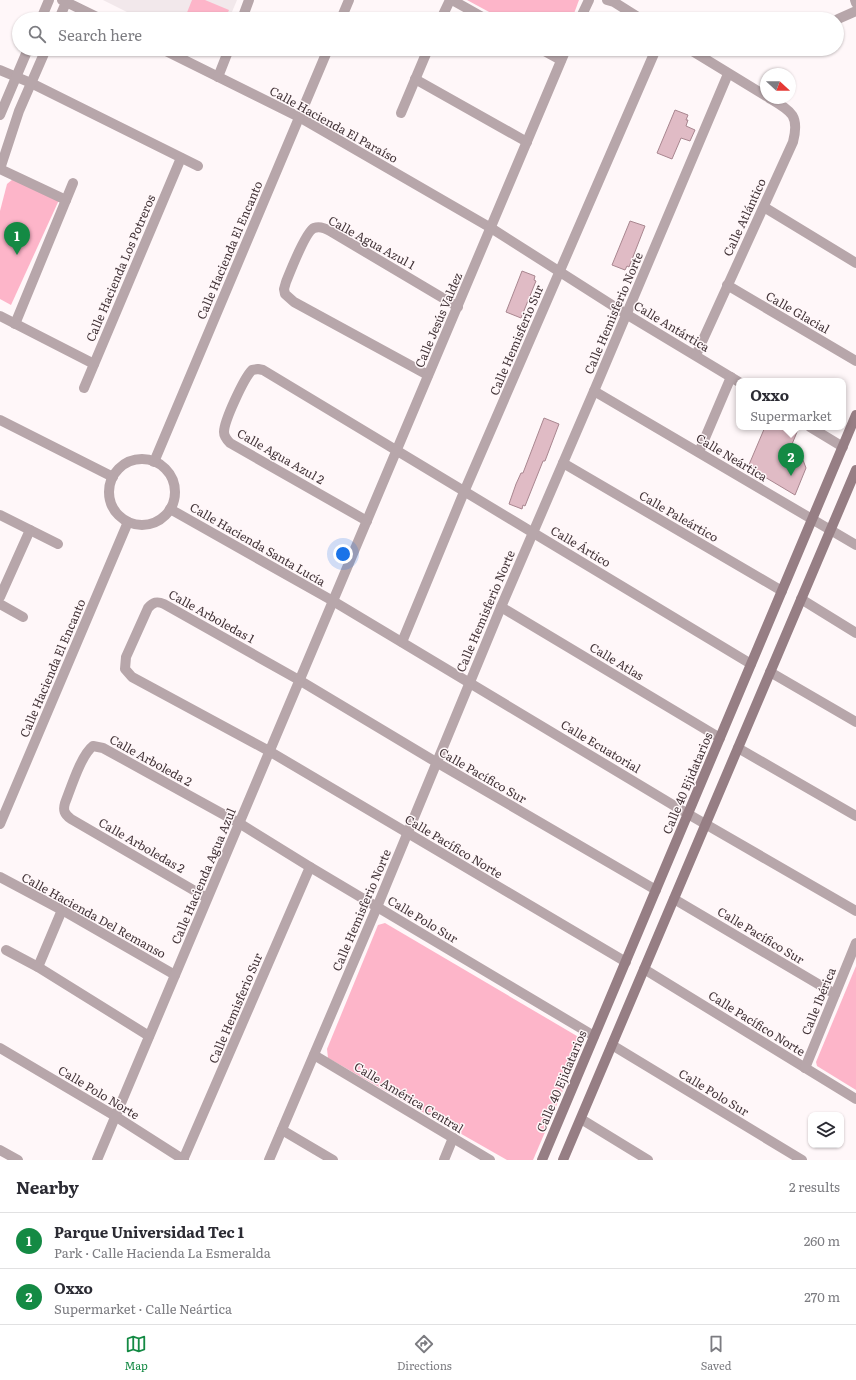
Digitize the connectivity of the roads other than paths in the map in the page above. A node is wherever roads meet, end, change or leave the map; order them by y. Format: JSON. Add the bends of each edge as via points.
{"nodes":[{"id":1,"x":49,"y":0,"type":"edge"},
{"id":2,"x":249,"y":0,"type":"edge"},
{"id":3,"x":349,"y":0,"type":"edge"},
{"id":4,"x":451,"y":0,"type":"edge"},
{"id":5,"x":589,"y":0,"type":"edge"},
{"id":6,"x":854,"y":0,"type":"edge"},
{"id":7,"x":65,"y":1,"type":"edge"},
{"id":8,"x":611,"y":1,"type":"edge"},
{"id":9,"x":856,"y":3,"type":"edge"},
{"id":10,"x":856,"y":10,"type":"edge"},
{"id":11,"x":44,"y":12,"type":"edge"},
{"id":12,"x":61,"y":12,"type":"edge"},
{"id":13,"x":87,"y":12,"type":"edge"},
{"id":14,"x":245,"y":12,"type":"edge"},
{"id":15,"x":344,"y":12,"type":"edge"},
{"id":16,"x":445,"y":12,"type":"edge"},
{"id":17,"x":473,"y":12,"type":"edge"},
{"id":18,"x":583,"y":12,"type":"edge"},
{"id":19,"x":629,"y":12,"type":"edge"},
{"id":20,"x":844,"y":16,"type":"edge"},
{"id":21,"x":25,"y":56,"type":"edge"},
{"id":22,"x":43,"y":56,"type":"edge"},
{"id":23,"x":176,"y":56,"type":"edge"},
{"id":24,"x":226,"y":56,"type":"edge"},
{"id":25,"x":325,"y":56,"type":"edge"},
{"id":26,"x":425,"y":56,"type":"edge"},
{"id":27,"x":554,"y":56,"type":"edge"},
{"id":28,"x":563,"y":56,"type":"edge"},
{"id":29,"x":653,"y":56,"type":"edge"},
{"id":30,"x":700,"y":56,"type":"edge"},
{"id":31,"x":561,"y":60,"type":"junction"},
{"id":32,"x":0,"y":70,"type":"edge"},
{"id":33,"x":728,"y":74,"type":"junction"},
{"id":34,"x":16,"y":77,"type":"junction"},
{"id":35,"x":218,"y":77,"type":"junction"},
{"id":36,"x":416,"y":79,"type":"junction"},
{"id":37,"x":31,"y":83,"type":"junction"},
{"id":38,"x":760,"y":93,"type":"edge"},
{"id":39,"x":780,"y":104,"type":"edge"},
{"id":40,"x":401,"y":113,"type":"dead end"},
{"id":41,"x":0,"y":115,"type":"edge"},
{"id":42,"x":299,"y":118,"type":"junction"},
{"id":43,"x":527,"y":142,"type":"junction"},
{"id":44,"x":181,"y":158,"type":"junction"},
{"id":45,"x":198,"y":166,"type":"dead end"},
{"id":46,"x":0,"y":169,"type":"edge"},
{"id":47,"x":73,"y":183,"type":"dead end"},
{"id":48,"x":66,"y":200,"type":"junction"},
{"id":49,"x":764,"y":207,"type":"junction"},
{"id":50,"x":491,"y":228,"type":"junction"},
{"id":51,"x":856,"y":263,"type":"edge"},
{"id":52,"x":560,"y":272,"type":"junction"},
{"id":53,"x":727,"y":285,"type":"junction"},
{"id":54,"x":458,"y":307,"type":"junction"},
{"id":55,"x":626,"y":314,"type":"junction"},
{"id":56,"x":0,"y":316,"type":"edge"},
{"id":57,"x":15,"y":324,"type":"junction"},
{"id":58,"x":696,"y":355,"type":"junction"},
{"id":59,"x":856,"y":361,"type":"edge"},
{"id":60,"x":94,"y":364,"type":"junction"},
{"id":61,"x":428,"y":375,"type":"junction"},
{"id":62,"x":735,"y":380,"type":"edge"},
{"id":63,"x":84,"y":388,"type":"dead end"},
{"id":64,"x":594,"y":391,"type":"junction"},
{"id":65,"x":856,"y":415,"type":"edge"},
{"id":66,"x":0,"y":420,"type":"edge"},
{"id":67,"x":815,"y":430,"type":"edge"},
{"id":68,"x":843,"y":447,"type":"junction"},
{"id":69,"x":397,"y":450,"type":"junction"},
{"id":70,"x":699,"y":452,"type":"junction"},
{"id":71,"x":154,"y":462,"type":"junction"},
{"id":72,"x":562,"y":463,"type":"junction"},
{"id":73,"x":856,"y":470,"type":"edge"},
{"id":74,"x":113,"y":477,"type":"junction"},
{"id":75,"x":464,"y":492,"type":"junction"},
{"id":76,"x":170,"y":509,"type":"junction"},
{"id":77,"x":0,"y":515,"type":"edge"},
{"id":78,"x":812,"y":520,"type":"junction"},
{"id":79,"x":367,"y":521,"type":"junction"},
{"id":80,"x":128,"y":522,"type":"junction"},
{"id":81,"x":30,"y":530,"type":"junction"},
{"id":82,"x":830,"y":531,"type":"junction"},
{"id":83,"x":533,"y":532,"type":"junction"},
{"id":84,"x":58,"y":544,"type":"dead end"},
{"id":85,"x":856,"y":545,"type":"edge"},
{"id":86,"x":782,"y":591,"type":"junction"},
{"id":87,"x":0,"y":597,"type":"edge"},
{"id":88,"x":801,"y":599,"type":"junction"},
{"id":89,"x":333,"y":601,"type":"junction"},
{"id":90,"x":0,"y":604,"type":"edge"},
{"id":91,"x":501,"y":607,"type":"junction"},
{"id":92,"x":23,"y":617,"type":"dead end"},
{"id":93,"x":856,"y":633,"type":"edge"},
{"id":94,"x":402,"y":642,"type":"junction"},
{"id":95,"x":751,"y":664,"type":"junction"},
{"id":96,"x":770,"y":672,"type":"junction"},
{"id":97,"x":299,"y":680,"type":"junction"},
{"id":98,"x":469,"y":682,"type":"junction"},
{"id":99,"x":856,"y":722,"type":"edge"},
{"id":100,"x":720,"y":738,"type":"junction"},
{"id":101,"x":738,"y":748,"type":"junction"},
{"id":102,"x":269,"y":752,"type":"junction"},
{"id":103,"x":436,"y":762,"type":"junction"},
{"id":104,"x":64,"y":812,"type":"joint"},
{"id":105,"x":688,"y":814,"type":"junction"},
{"id":106,"x":856,"y":816,"type":"edge"},
{"id":107,"x":239,"y":823,"type":"junction"},
{"id":108,"x":706,"y":823,"type":"junction"},
{"id":109,"x":0,"y":824,"type":"edge"},
{"id":110,"x":407,"y":833,"type":"junction"},
{"id":111,"x":310,"y":867,"type":"junction"},
{"id":112,"x":0,"y":877,"type":"edge"},
{"id":113,"x":656,"y":890,"type":"junction"},
{"id":114,"x":208,"y":898,"type":"junction"},
{"id":115,"x":674,"y":899,"type":"junction"},
{"id":116,"x":377,"y":907,"type":"junction"},
{"id":117,"x":62,"y":910,"type":"junction"},
{"id":118,"x":856,"y":911,"type":"edge"},
{"id":119,"x":856,"y":943,"type":"edge"},
{"id":120,"x":6,"y":950,"type":"dead end"},
{"id":121,"x":626,"y":962,"type":"junction"},
{"id":122,"x":38,"y":967,"type":"junction"},
{"id":123,"x":644,"y":969,"type":"junction"},
{"id":124,"x":175,"y":975,"type":"junction"},
{"id":125,"x":835,"y":994,"type":"junction"},
{"id":126,"x":149,"y":1036,"type":"junction"},
{"id":127,"x":594,"y":1036,"type":"junction"},
{"id":128,"x":612,"y":1045,"type":"junction"},
{"id":129,"x":0,"y":1048,"type":"edge"},
{"id":130,"x":314,"y":1055,"type":"junction"},
{"id":131,"x":804,"y":1068,"type":"junction"},
{"id":132,"x":856,"y":1099,"type":"edge"},
{"id":133,"x":116,"y":1116,"type":"junction"},
{"id":134,"x":581,"y":1119,"type":"junction"},
{"id":135,"x":282,"y":1130,"type":"junction"},
{"id":136,"x":453,"y":1138,"type":"junction"},
{"id":137,"x":3,"y":1154,"type":"edge"},
{"id":138,"x":18,"y":1160,"type":"edge"},
{"id":139,"x":97,"y":1160,"type":"edge"},
{"id":140,"x":183,"y":1160,"type":"edge"},
{"id":141,"x":269,"y":1160,"type":"edge"},
{"id":142,"x":333,"y":1160,"type":"edge"},
{"id":143,"x":444,"y":1160,"type":"edge"},
{"id":144,"x":490,"y":1160,"type":"edge"},
{"id":145,"x":542,"y":1160,"type":"edge"},
{"id":146,"x":564,"y":1160,"type":"edge"},
{"id":147,"x":648,"y":1160,"type":"edge"},
{"id":148,"x":802,"y":1160,"type":"edge"}],
"edges":[{"from":1,"to":11,"type":"street"},
{"from":2,"to":14,"type":"street"},
{"from":3,"to":15,"type":"street"},
{"from":4,"to":16,"type":"street"},
{"from":4,"to":17,"type":"street"},
{"from":5,"to":18,"type":"street"},
{"from":6,"to":9,"type":"street"},
{"from":7,"to":12,"type":"street"},
{"from":7,"to":13,"type":"street"},
{"from":8,"to":19,"type":"street"},
{"from":10,"to":20,"type":"street"},
{"from":21,"to":34,"type":"street"},
{"from":22,"to":37,"type":"street"},
{"from":23,"to":35,"type":"street","name":"Calle Hacienda El Paraíso"},
{"from":24,"to":35,"type":"street"},
{"from":25,"to":42,"type":"street","name":"Calle Hacienda El Encanto"},
{"from":26,"to":36,"type":"street"},
{"from":27,"to":31,"type":"street"},
{"from":28,"to":31,"type":"street","name":"Calle Jesús Valdez"},
{"from":29,"to":52,"type":"street","name":"Calle Hemisferio Sur"},
{"from":30,"to":33,"type":"street"},
{"from":31,"to":43,"type":"street","name":"Calle Jesús Valdez"},
{"from":32,"to":34,"type":"street"},
{"from":33,"to":38,"type":"street"},
{"from":33,"to":55,"type":"street","name":"Calle Hemisferio Norte"},
{"from":34,"to":37,"type":"street"},
{"from":34,"to":41,"type":"street"},
{"from":35,"to":42,"type":"street","name":"Calle Hacienda El Paraíso"},
{"from":36,"to":40,"type":"street"},
{"from":36,"to":43,"type":"street"},
{"from":37,"to":44,"type":"street"},
{"from":37,"to":46,"type":"street"},
{"from":39,"to":49,"type":"street","name":"Calle Atlántico","via":[[794,116],[796,132]]},
{"from":42,"to":50,"type":"street","name":"Calle Hacienda El Paraíso"},
{"from":42,"to":71,"type":"street","name":"Calle Hacienda El Encanto"},
{"from":43,"to":50,"type":"street","name":"Calle Jesús Valdez"},
{"from":44,"to":45,"type":"street"},
{"from":44,"to":60,"type":"street","name":"Calle Hacienda Los Potreros"},
{"from":46,"to":48,"type":"street"},
{"from":47,"to":48,"type":"street"},
{"from":48,"to":57,"type":"street"},
{"from":49,"to":51,"type":"street"},
{"from":49,"to":53,"type":"street","name":"Calle Atlántico"},
{"from":50,"to":52,"type":"street","name":"Calle Antártica"},
{"from":50,"to":54,"type":"street","name":"Calle Jesús Valdez"},
{"from":52,"to":55,"type":"street","name":"Calle Antártica"},
{"from":52,"to":75,"type":"street","name":"Calle Hemisferio Sur"},
{"from":53,"to":58,"type":"street","name":"Calle Atlántico"},
{"from":53,"to":59,"type":"street","name":"Calle Glacial"},
{"from":54,"to":61,"type":"street","name":"Calle Jesús Valdez"},
{"from":54,"to":61,"type":"street","name":"Calle Agua Azul 1","via":[[330,231],[319,227],[308,234],[286,282],[285,294],[294,302]]},
{"from":55,"to":58,"type":"street","name":"Calle Antártica"},
{"from":55,"to":64,"type":"street","name":"Calle Hemisferio Norte"},
{"from":56,"to":57,"type":"street"},
{"from":57,"to":60,"type":"street"},
{"from":58,"to":62,"type":"street","name":"Calle Antártica"},
{"from":60,"to":63,"type":"street","name":"Calle Hacienda Los Potreros"},
{"from":61,"to":69,"type":"street","name":"Calle Jesús Valdez"},
{"from":62,"to":70,"type":"street"},
{"from":64,"to":70,"type":"street","name":"Calle Neártica"},
{"from":64,"to":72,"type":"street","name":"Calle Hemisferio Norte"},
{"from":65,"to":68,"type":"main road","name":"Calle 40 Ejidatarios"},
{"from":66,"to":74,"type":"street"},
{"from":67,"to":68,"type":"street"},
{"from":68,"to":78,"type":"main road","name":"Calle 40 Ejidatarios"},
{"from":69,"to":75,"type":"street","name":"Calle Ártico"},
{"from":69,"to":79,"type":"street","name":"Calle Jesús Valdez"},
{"from":69,"to":79,"type":"street","name":"Calle Agua Azul 2","via":[[258,369],[252,370],[245,379],[228,417],[224,434],[230,443]]},
{"from":70,"to":78,"type":"street","name":"Calle Neártica"},
{"from":71,"to":74,"type":"street","via":[[135,460],[118,470]]},
{"from":71,"to":76,"type":"street","via":[[165,470],[173,481],[175,491]]},
{"from":72,"to":83,"type":"street","name":"Calle Hemisferio Norte"},
{"from":72,"to":86,"type":"street","name":"Calle Paleártico"},
{"from":73,"to":82,"type":"main road"},
{"from":74,"to":80,"type":"street","via":[[110,487],[113,508]]},
{"from":75,"to":83,"type":"street","name":"Calle Ártico"},
{"from":75,"to":94,"type":"street","name":"Calle Hemisferio Sur"},
{"from":76,"to":80,"type":"street","via":[[156,522],[147,525]]},
{"from":76,"to":89,"type":"street","name":"Calle Hacienda Santa Lucía"},
{"from":77,"to":81,"type":"street"},
{"from":78,"to":82,"type":"street","name":"Calle Neártica"},
{"from":78,"to":86,"type":"main road","name":"Calle 40 Ejidatarios"},
{"from":79,"to":89,"type":"street","name":"Calle Jesús Valdez"},
{"from":80,"to":109,"type":"street","name":"Calle Hacienda El Encanto"},
{"from":81,"to":84,"type":"street"},
{"from":81,"to":87,"type":"street"},
{"from":82,"to":85,"type":"street","name":"Calle Neártica"},
{"from":82,"to":88,"type":"main road"},
{"from":83,"to":91,"type":"street","name":"Calle Hemisferio Norte"},
{"from":83,"to":95,"type":"street","name":"Calle Ártico"},
{"from":86,"to":95,"type":"main road","name":"Calle 40 Ejidatarios"},
{"from":88,"to":93,"type":"street"},
{"from":88,"to":96,"type":"main road"},
{"from":89,"to":94,"type":"street","name":"Calle Ecuatorial"},
{"from":89,"to":97,"type":"street","name":"Calle Hacienda Agua Azul"},
{"from":90,"to":92,"type":"street"},
{"from":91,"to":98,"type":"street","name":"Calle Hemisferio Norte"},
{"from":91,"to":100,"type":"street","name":"Calle Atlas"},
{"from":94,"to":98,"type":"street","name":"Calle Ecuatorial"},
{"from":95,"to":100,"type":"main road","name":"Calle 40 Ejidatarios"},
{"from":96,"to":99,"type":"street"},
{"from":96,"to":101,"type":"main road"},
{"from":97,"to":102,"type":"street","name":"Calle Hacienda Agua Azul"},
{"from":97,"to":102,"type":"street","name":"Calle Arboledas 1","via":[[160,602],[155,602],[148,608],[126,657],[125,669],[132,677]]},
{"from":97,"to":103,"type":"street","name":"Calle Pacífico Sur"},
{"from":98,"to":103,"type":"street","name":"Calle Hemisferio Norte"},
{"from":98,"to":105,"type":"street","name":"Calle Ecuatorial"},
{"from":100,"to":105,"type":"main road","name":"Calle 40 Ejidatarios"},
{"from":101,"to":106,"type":"street"},
{"from":101,"to":108,"type":"main road"},
{"from":102,"to":107,"type":"street","name":"Calle Hacienda Agua Azul"},
{"from":102,"to":110,"type":"street","name":"Calle Pacífico Norte"},
{"from":103,"to":110,"type":"street","name":"Calle Hemisferio Norte"},
{"from":103,"to":113,"type":"street","name":"Calle Pacífico Sur"},
{"from":104,"to":107,"type":"street","name":"Calle Arboleda 2","via":[[65,802],[84,758],[90,748],[98,746]]},
{"from":104,"to":114,"type":"street","name":"Calle Arboledas 2","via":[[71,819]]},
{"from":105,"to":108,"type":"street","name":"Calle Ecuatorial"},
{"from":105,"to":113,"type":"main road","name":"Calle 40 Ejidatarios"},
{"from":107,"to":111,"type":"street","name":"Calle Polo Sur"},
{"from":107,"to":114,"type":"street","name":"Calle Hacienda Agua Azul"},
{"from":108,"to":115,"type":"main road"},
{"from":108,"to":118,"type":"street","name":"Calle Ecuatorial"},
{"from":110,"to":116,"type":"street","name":"Calle Hemisferio Norte"},
{"from":110,"to":121,"type":"street","name":"Calle Pacífico Norte"},
{"from":111,"to":116,"type":"street","name":"Calle Polo Sur"},
{"from":111,"to":140,"type":"street","name":"Calle Hemisferio Sur"},
{"from":112,"to":117,"type":"street","name":"Calle Hacienda Del Remanso"},
{"from":113,"to":121,"type":"main road","name":"Calle 40 Ejidatarios"},
{"from":114,"to":124,"type":"street","name":"Calle Hacienda Agua Azul"},
{"from":115,"to":123,"type":"main road"},
{"from":115,"to":125,"type":"street","name":"Calle Pacífico Sur"},
{"from":116,"to":127,"type":"street","name":"Calle Polo Sur"},
{"from":116,"to":130,"type":"street","name":"Calle Hemisferio Norte"},
{"from":117,"to":122,"type":"street"},
{"from":117,"to":124,"type":"street","name":"Calle Hacienda Del Remanso"},
{"from":119,"to":125,"type":"street","name":"Calle Ibérica"},
{"from":120,"to":122,"type":"street"},
{"from":121,"to":127,"type":"main road","name":"Calle 40 Ejidatarios"},
{"from":122,"to":126,"type":"street"},
{"from":123,"to":128,"type":"main road"},
{"from":123,"to":131,"type":"street","name":"Calle Pacífico Norte"},
{"from":124,"to":126,"type":"street","name":"Calle Hacienda Agua Azul"},
{"from":125,"to":131,"type":"street","name":"Calle Ibérica"},
{"from":126,"to":133,"type":"street","name":"Calle Hacienda Agua Azul"},
{"from":127,"to":145,"type":"main road","name":"Calle 40 Ejidatarios"},
{"from":128,"to":134,"type":"main road"},
{"from":128,"to":148,"type":"street","name":"Calle Polo Sur"},
{"from":129,"to":133,"type":"street","name":"Calle Polo Norte"},
{"from":130,"to":135,"type":"street","name":"Calle Hemisferio Norte"},
{"from":130,"to":136,"type":"street","name":"Calle América Central"},
{"from":131,"to":132,"type":"street","name":"Calle Pacífico Norte"},
{"from":133,"to":139,"type":"street","name":"Calle Hacienda Agua Azul"},
{"from":133,"to":140,"type":"street","name":"Calle Polo Norte"},
{"from":134,"to":146,"type":"main road"},
{"from":134,"to":147,"type":"street"},
{"from":135,"to":141,"type":"street","name":"Calle Hemisferio Norte"},
{"from":135,"to":142,"type":"street"},
{"from":136,"to":143,"type":"street"},
{"from":136,"to":144,"type":"street","name":"Calle América Central"},
{"from":137,"to":138,"type":"street"}]}
